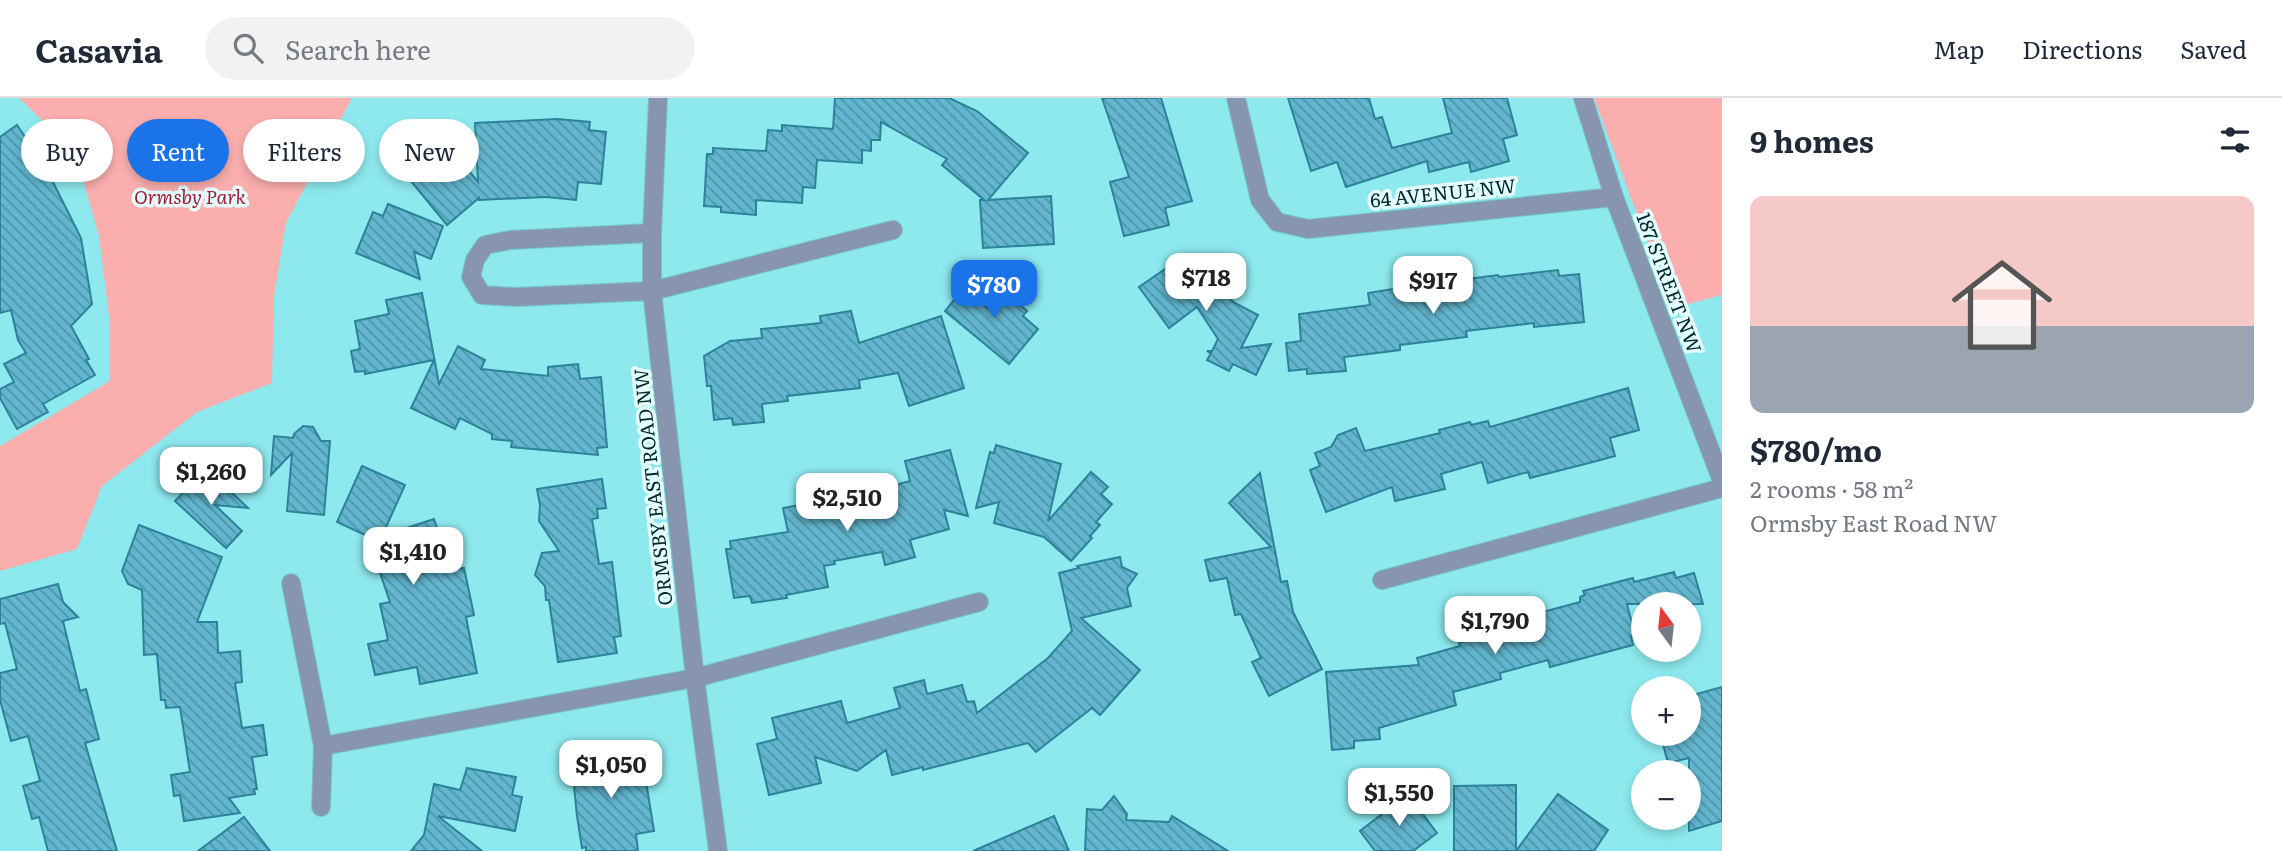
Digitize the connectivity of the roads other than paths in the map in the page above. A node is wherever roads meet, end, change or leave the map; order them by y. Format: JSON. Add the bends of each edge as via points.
{"nodes":[{"id":1,"x":658,"y":98,"type":"edge"},
{"id":2,"x":1236,"y":98,"type":"edge"},
{"id":3,"x":1583,"y":98,"type":"edge"},
{"id":4,"x":1614,"y":197,"type":"junction"},
{"id":5,"x":893,"y":230,"type":"dead end"},
{"id":6,"x":652,"y":233,"type":"junction"},
{"id":7,"x":652,"y":291,"type":"junction"},
{"id":8,"x":1722,"y":481,"type":"edge"},
{"id":9,"x":1722,"y":488,"type":"edge"},
{"id":10,"x":1382,"y":580,"type":"dead end"},
{"id":11,"x":291,"y":583,"type":"dead end"},
{"id":12,"x":979,"y":602,"type":"dead end"},
{"id":13,"x":695,"y":678,"type":"junction"},
{"id":14,"x":323,"y":746,"type":"junction"},
{"id":15,"x":321,"y":807,"type":"dead end"},
{"id":16,"x":719,"y":851,"type":"edge"}],
"edges":[{"from":1,"to":6,"type":"street","name":"ORMSBY EAST ROAD NW"},
{"from":2,"to":4,"type":"street","name":"64 AVENUE NW","via":[[1260,200],[1277,222],[1308,229]]},
{"from":3,"to":4,"type":"street","name":"187 STREET NW"},
{"from":4,"to":8,"type":"street","name":"187 STREET NW"},
{"from":5,"to":7,"type":"street"},
{"from":6,"to":7,"type":"street","name":"ORMSBY EAST ROAD NW"},
{"from":6,"to":7,"type":"street","via":[[485,245],[471,276],[482,295],[516,298]]},
{"from":7,"to":13,"type":"street","name":"ORMSBY EAST ROAD NW"},
{"from":9,"to":10,"type":"street"},
{"from":11,"to":14,"type":"street"},
{"from":12,"to":13,"type":"street"},
{"from":13,"to":14,"type":"street"},
{"from":13,"to":16,"type":"street","name":"ORMSBY EAST ROAD NW"},
{"from":14,"to":15,"type":"street"}]}
